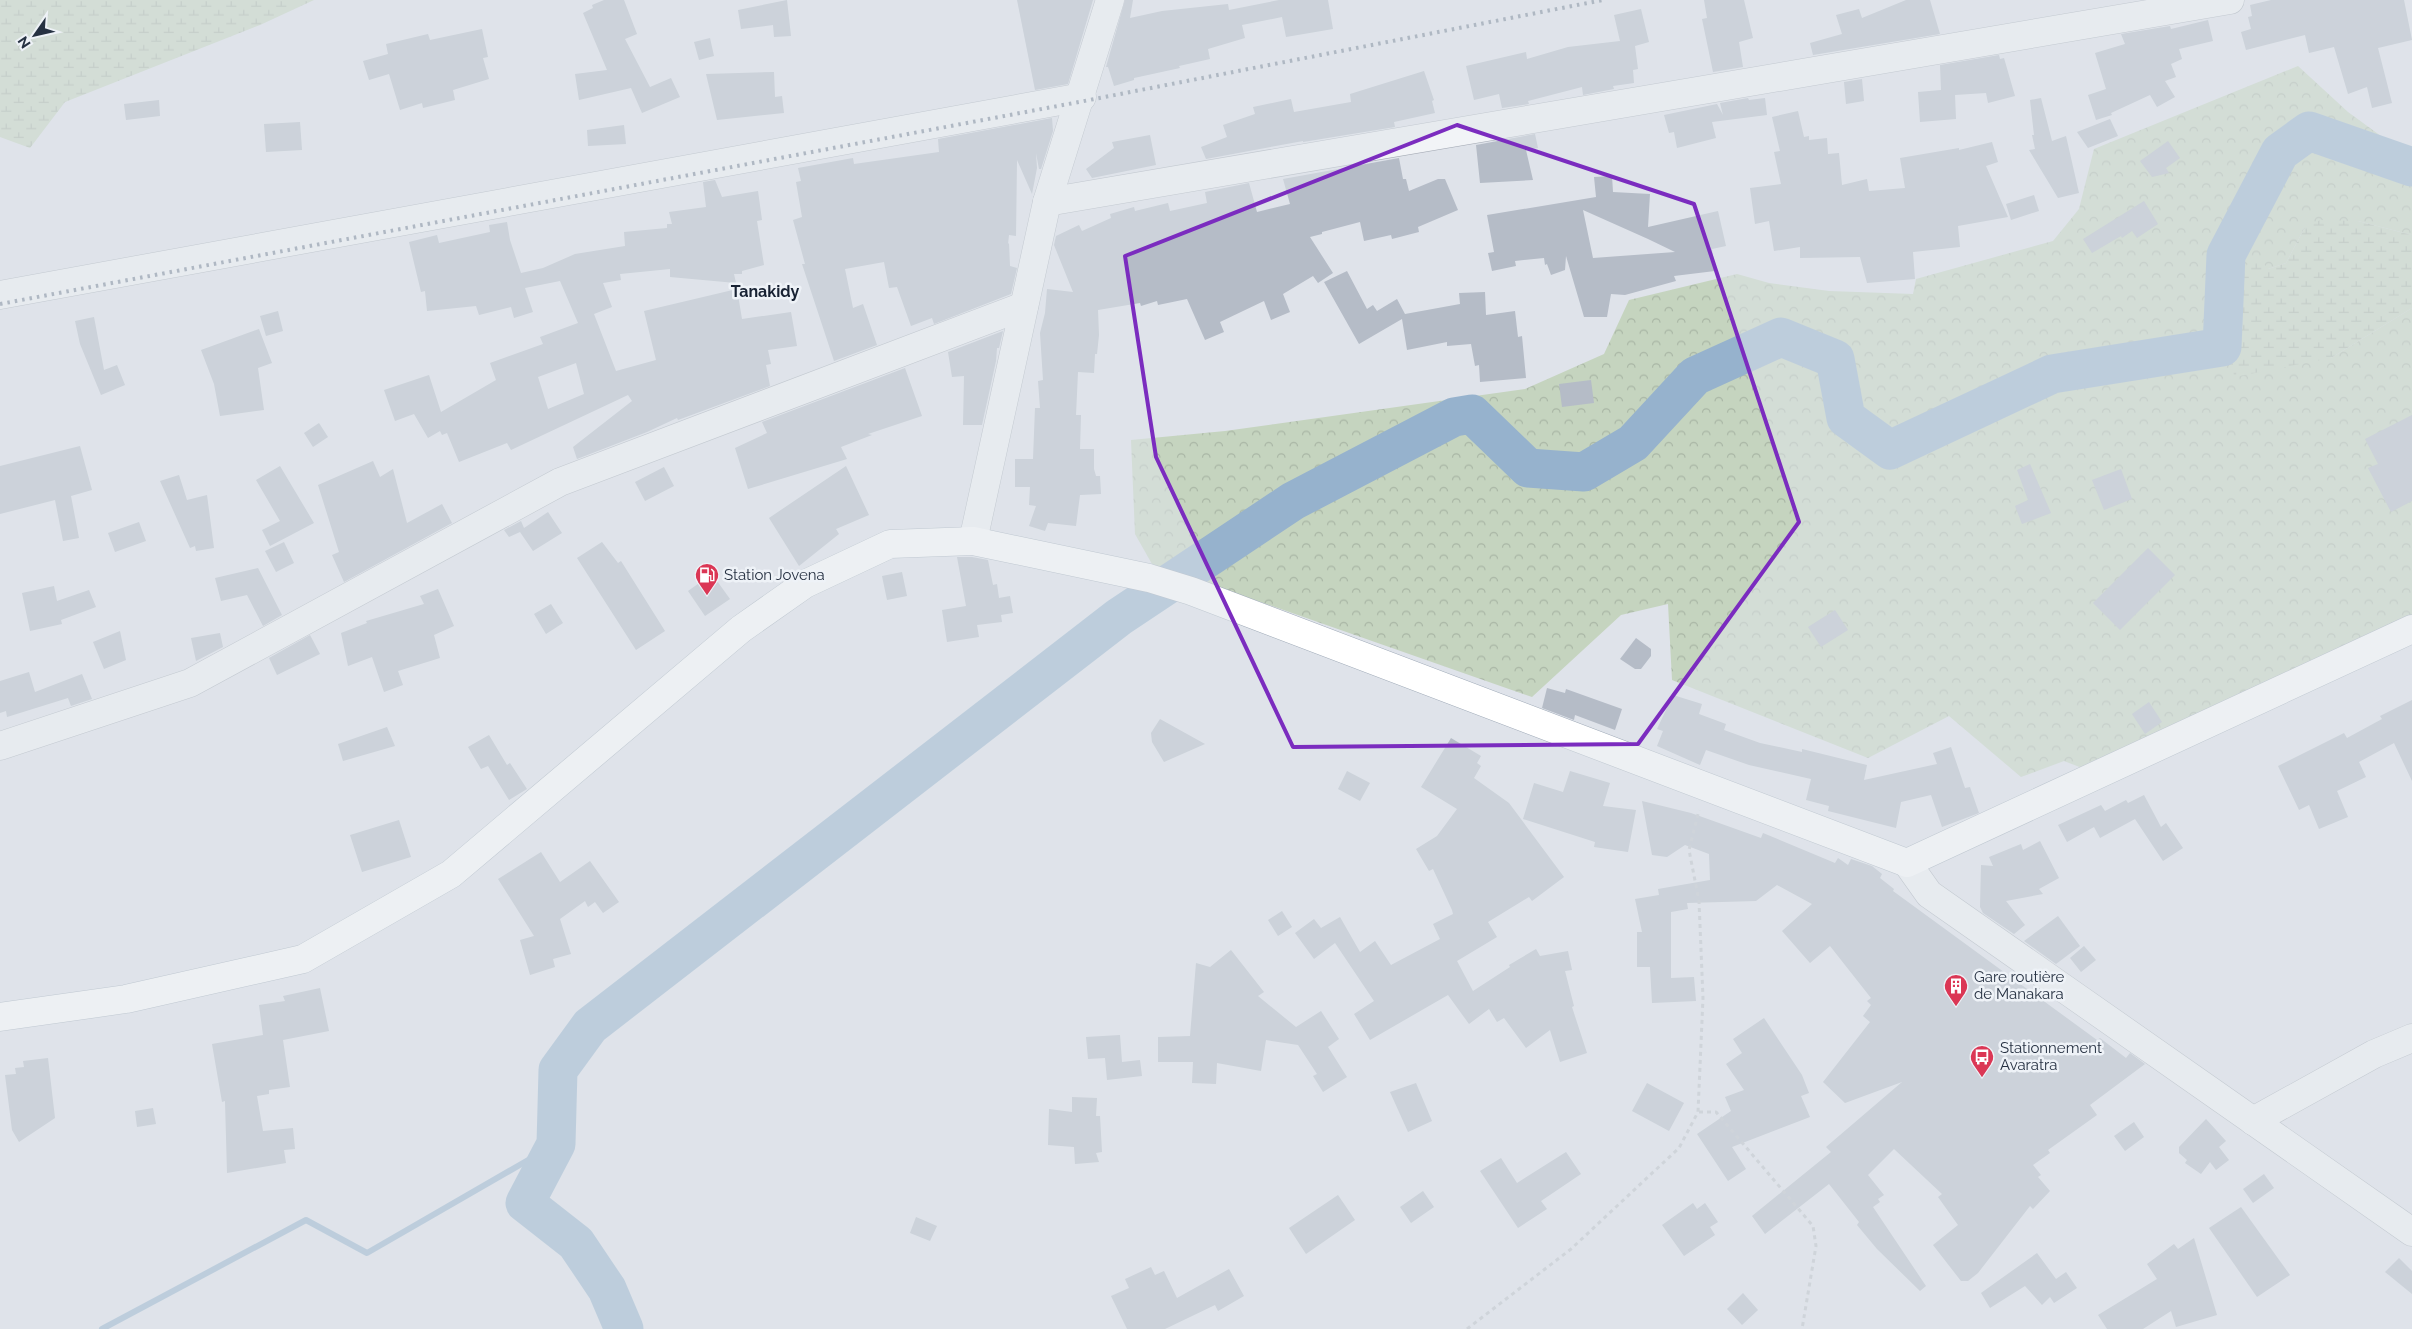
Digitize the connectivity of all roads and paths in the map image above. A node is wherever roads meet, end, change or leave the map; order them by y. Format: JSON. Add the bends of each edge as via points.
{"nodes":[{"id":1,"x":1110,"y":0,"type":"edge"},
{"id":2,"x":2230,"y":0,"type":"edge"},
{"id":3,"x":1082,"y":97,"type":"junction"},
{"id":4,"x":1047,"y":202,"type":"junction"},
{"id":5,"x":0,"y":295,"type":"edge"},
{"id":6,"x":1024,"y":306,"type":"junction"},
{"id":7,"x":973,"y":542,"type":"junction"},
{"id":8,"x":2412,"y":629,"type":"edge"},
{"id":9,"x":0,"y":746,"type":"edge"},
{"id":10,"x":1706,"y":785,"type":"junction"},
{"id":11,"x":1907,"y":863,"type":"junction"},
{"id":12,"x":0,"y":1017,"type":"edge"},
{"id":13,"x":2412,"y":1038,"type":"edge"},
{"id":14,"x":1698,"y":1112,"type":"junction"},
{"id":15,"x":2253,"y":1121,"type":"junction"},
{"id":16,"x":2412,"y":1232,"type":"edge"},
{"id":17,"x":1467,"y":1329,"type":"edge"},
{"id":18,"x":1802,"y":1329,"type":"edge"}],
"edges":[{"from":1,"to":3,"type":"street"},
{"from":2,"to":4,"type":"street"},
{"from":3,"to":4,"type":"street"},
{"from":3,"to":5,"type":"street"},
{"from":4,"to":6,"type":"street"},
{"from":6,"to":7,"type":"street"},
{"from":6,"to":9,"type":"street","via":[[560,482],[190,683]]},
{"from":7,"to":10,"type":"main road","via":[[1149,578],[1191,591]]},
{"from":7,"to":12,"type":"main road","via":[[890,544],[805,584],[741,629],[451,874],[303,959],[126,999]]},
{"from":8,"to":11,"type":"main road"},
{"from":10,"to":11,"type":"main road"},
{"from":10,"to":14,"type":"path","via":[[1689,850],[1699,901],[1703,998]]},
{"from":11,"to":15,"type":"street","via":[[1929,894]]},
{"from":13,"to":15,"type":"street","via":[[2374,1054]]},
{"from":14,"to":17,"type":"path","via":[[1679,1148],[1571,1249]]},
{"from":14,"to":18,"type":"path","via":[[1716,1112],[1813,1226],[1816,1246]]},
{"from":15,"to":16,"type":"street"}]}
